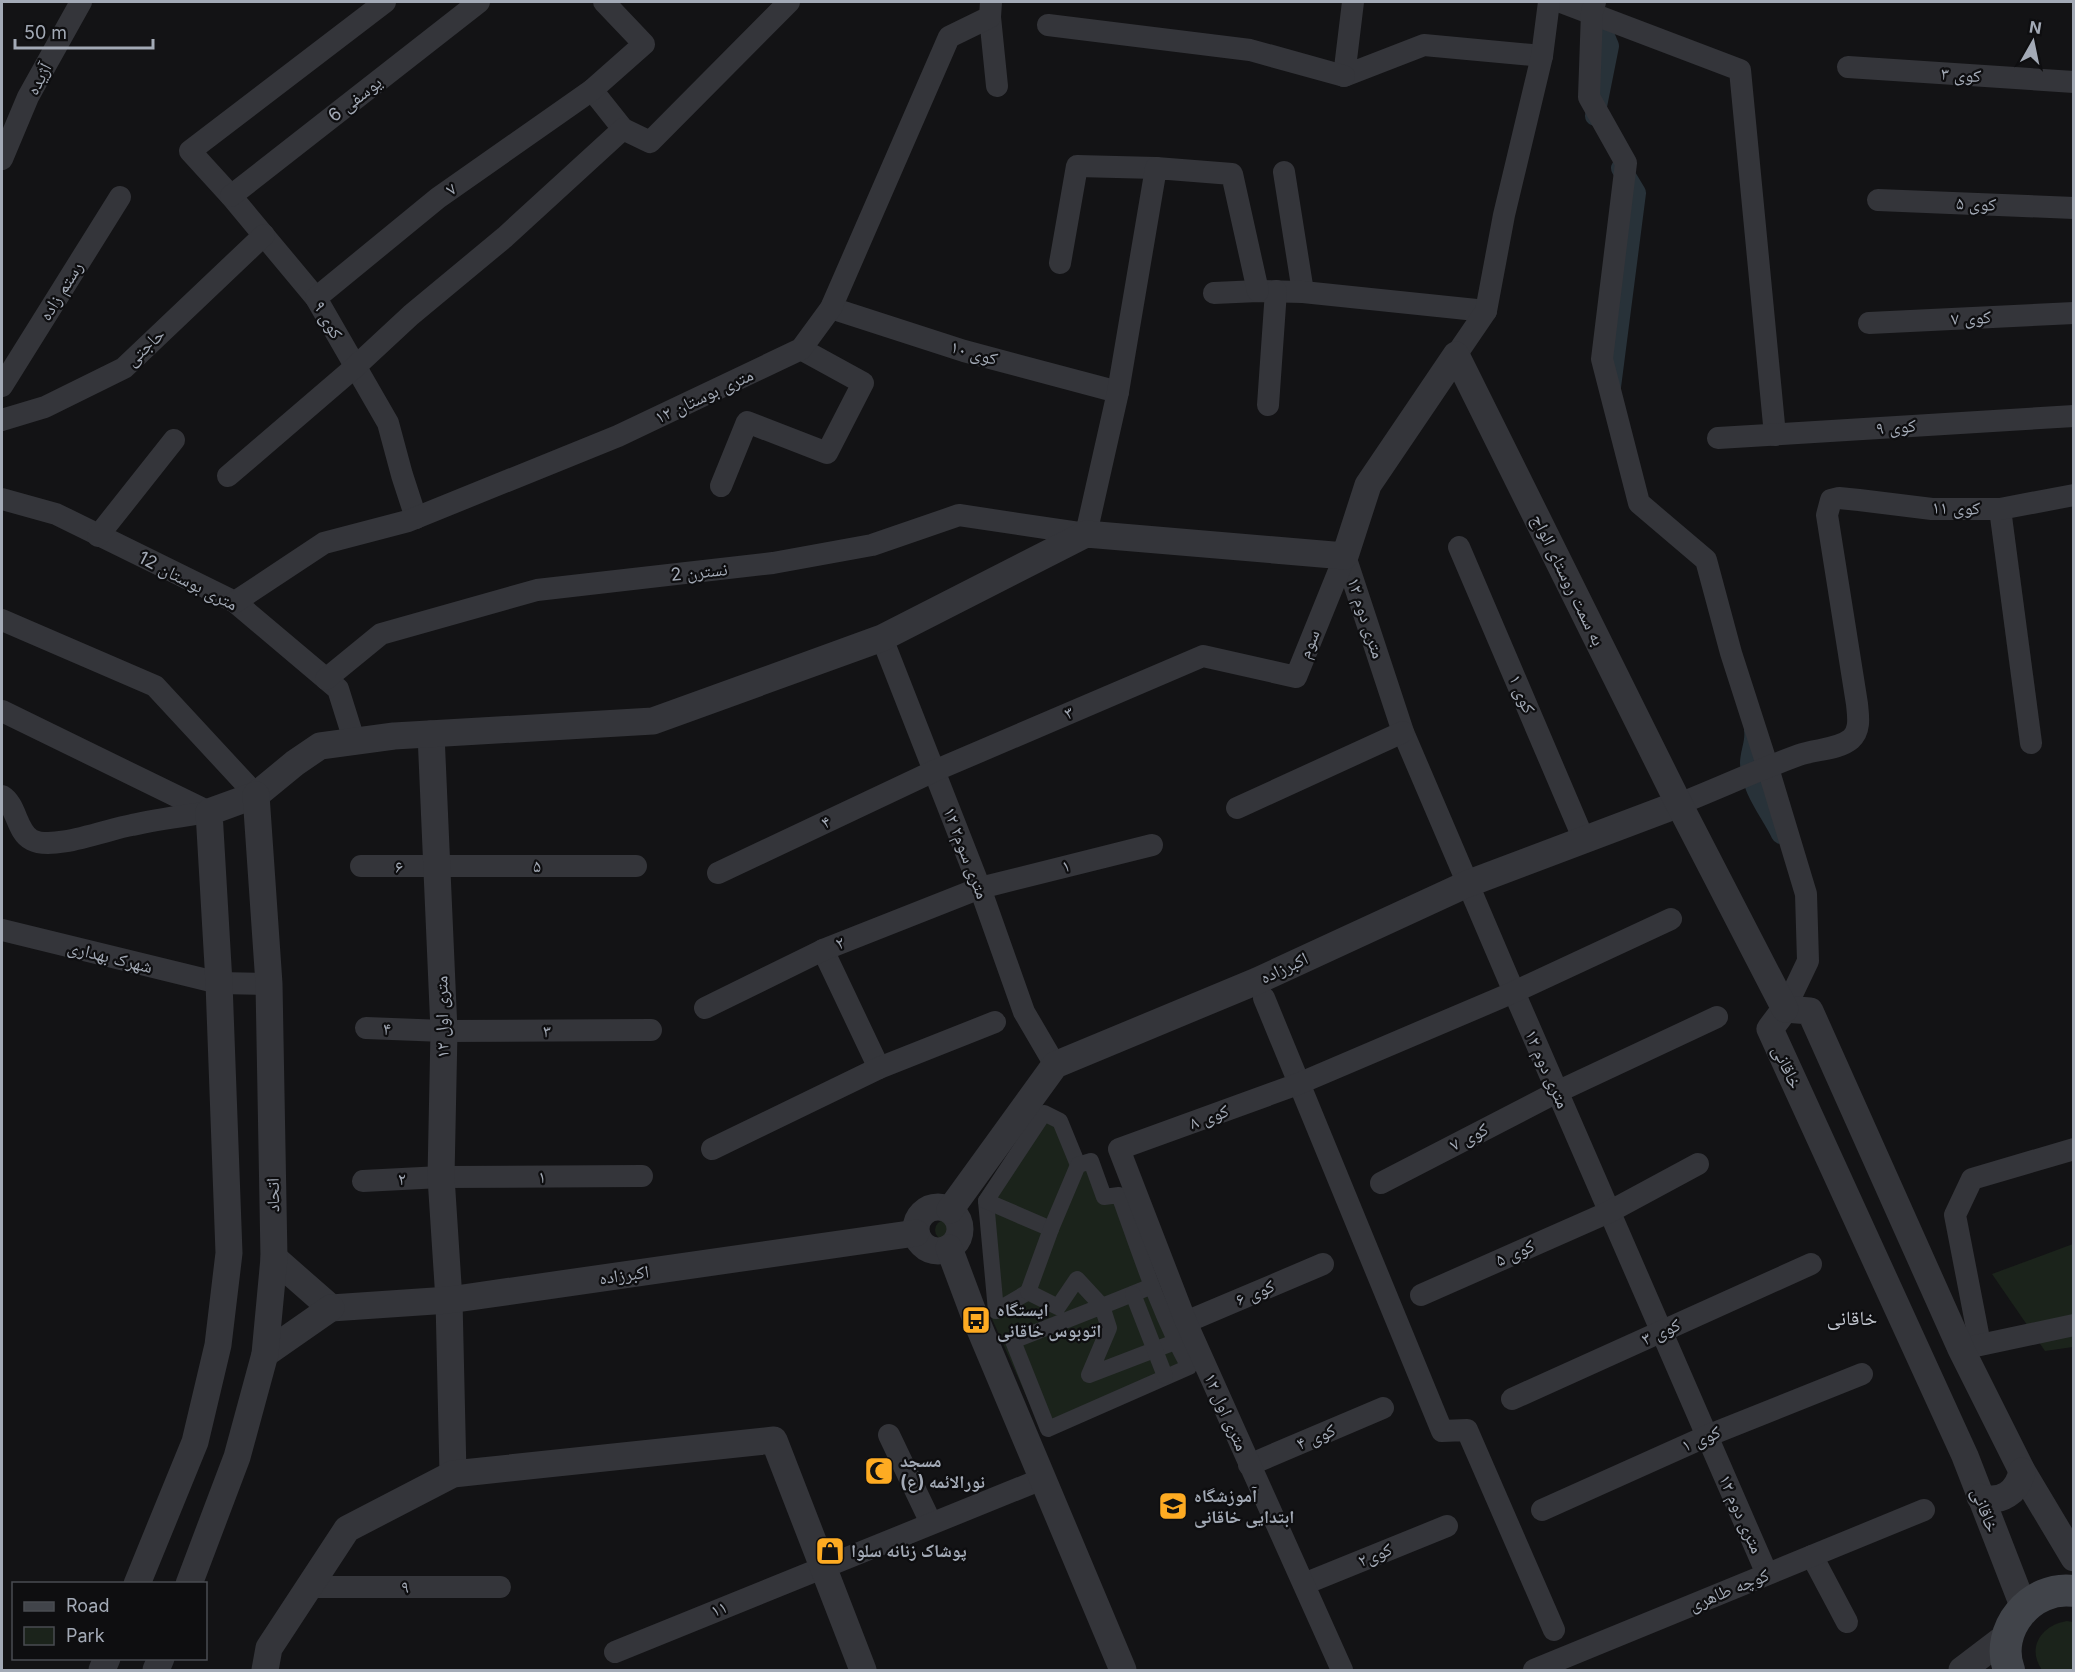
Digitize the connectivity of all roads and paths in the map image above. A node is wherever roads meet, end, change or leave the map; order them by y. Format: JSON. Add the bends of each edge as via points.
{"nodes":[{"id":1,"x":81,"y":2,"type":"edge"},
{"id":2,"x":385,"y":2,"type":"edge"},
{"id":3,"x":479,"y":2,"type":"edge"},
{"id":4,"x":604,"y":2,"type":"edge"},
{"id":5,"x":789,"y":2,"type":"edge"},
{"id":6,"x":1353,"y":2,"type":"edge"},
{"id":7,"x":1549,"y":2,"type":"edge"},
{"id":8,"x":1561,"y":2,"type":"edge"},
{"id":9,"x":1593,"y":7,"type":"edge"},
{"id":10,"x":990,"y":9,"type":"edge"},
{"id":11,"x":1048,"y":25,"type":"dead end"},
{"id":12,"x":1542,"y":56,"type":"junction"},
{"id":13,"x":1848,"y":67,"type":"dead end"},
{"id":14,"x":1344,"y":76,"type":"junction"},
{"id":15,"x":2073,"y":82,"type":"edge"},
{"id":16,"x":997,"y":86,"type":"dead end"},
{"id":17,"x":592,"y":90,"type":"junction"},
{"id":18,"x":623,"y":129,"type":"junction"},
{"id":19,"x":2,"y":159,"type":"edge"},
{"id":20,"x":1156,"y":168,"type":"junction"},
{"id":21,"x":1284,"y":172,"type":"dead end"},
{"id":22,"x":231,"y":196,"type":"junction"},
{"id":23,"x":120,"y":197,"type":"dead end"},
{"id":24,"x":1878,"y":200,"type":"dead end"},
{"id":25,"x":2073,"y":208,"type":"edge"},
{"id":26,"x":264,"y":235,"type":"junction"},
{"id":27,"x":1060,"y":262,"type":"dead end"},
{"id":28,"x":1267,"y":291,"type":"junction"},
{"id":29,"x":1303,"y":292,"type":"junction"},
{"id":30,"x":1214,"y":293,"type":"dead end"},
{"id":31,"x":316,"y":298,"type":"junction"},
{"id":32,"x":831,"y":308,"type":"junction"},
{"id":33,"x":1486,"y":310,"type":"junction"},
{"id":34,"x":2073,"y":313,"type":"edge"},
{"id":35,"x":1869,"y":323,"type":"dead end"},
{"id":36,"x":801,"y":350,"type":"junction"},
{"id":37,"x":1456,"y":355,"type":"junction"},
{"id":38,"x":354,"y":367,"type":"junction"},
{"id":39,"x":2,"y":386,"type":"edge"},
{"id":40,"x":1118,"y":392,"type":"junction"},
{"id":41,"x":1268,"y":405,"type":"dead end"},
{"id":42,"x":2073,"y":416,"type":"edge"},
{"id":43,"x":2,"y":420,"type":"edge"},
{"id":44,"x":1775,"y":435,"type":"junction"},
{"id":45,"x":1718,"y":438,"type":"dead end"},
{"id":46,"x":174,"y":440,"type":"dead end"},
{"id":47,"x":228,"y":476,"type":"dead end"},
{"id":48,"x":721,"y":486,"type":"dead end"},
{"id":49,"x":2073,"y":495,"type":"edge"},
{"id":50,"x":2,"y":499,"type":"edge"},
{"id":51,"x":2000,"y":509,"type":"junction"},
{"id":52,"x":416,"y":518,"type":"junction"},
{"id":53,"x":1086,"y":534,"type":"junction"},
{"id":54,"x":98,"y":536,"type":"junction"},
{"id":55,"x":1459,"y":547,"type":"dead end"},
{"id":56,"x":1345,"y":556,"type":"junction"},
{"id":57,"x":235,"y":602,"type":"junction"},
{"id":58,"x":2,"y":620,"type":"edge"},
{"id":59,"x":882,"y":638,"type":"junction"},
{"id":60,"x":1203,"y":656,"type":"joint"},
{"id":61,"x":326,"y":679,"type":"junction"},
{"id":62,"x":2,"y":711,"type":"edge"},
{"id":63,"x":1403,"y":732,"type":"junction"},
{"id":64,"x":431,"y":734,"type":"junction"},
{"id":65,"x":354,"y":740,"type":"junction"},
{"id":66,"x":2031,"y":743,"type":"dead end"},
{"id":67,"x":1768,"y":768,"type":"junction"},
{"id":68,"x":934,"y":771,"type":"junction"},
{"id":69,"x":256,"y":795,"type":"junction"},
{"id":70,"x":2,"y":796,"type":"edge"},
{"id":71,"x":1679,"y":804,"type":"junction"},
{"id":72,"x":1237,"y":808,"type":"dead end"},
{"id":73,"x":209,"y":812,"type":"junction"},
{"id":74,"x":1584,"y":840,"type":"junction"},
{"id":75,"x":1152,"y":845,"type":"dead end"},
{"id":76,"x":361,"y":866,"type":"dead end"},
{"id":77,"x":636,"y":866,"type":"dead end"},
{"id":78,"x":437,"y":867,"type":"junction"},
{"id":79,"x":718,"y":873,"type":"dead end"},
{"id":80,"x":1467,"y":884,"type":"junction"},
{"id":81,"x":980,"y":888,"type":"junction"},
{"id":82,"x":1671,"y":919,"type":"dead end"},
{"id":83,"x":2,"y":930,"type":"edge"},
{"id":84,"x":823,"y":950,"type":"junction"},
{"id":85,"x":219,"y":983,"type":"junction"},
{"id":86,"x":269,"y":984,"type":"junction"},
{"id":87,"x":1514,"y":992,"type":"junction"},
{"id":88,"x":1264,"y":998,"type":"dead end"},
{"id":89,"x":705,"y":1008,"type":"dead end"},
{"id":90,"x":1785,"y":1010,"type":"junction"},
{"id":91,"x":1717,"y":1017,"type":"dead end"},
{"id":92,"x":994,"y":1022,"type":"dead end"},
{"id":93,"x":366,"y":1028,"type":"dead end"},
{"id":94,"x":651,"y":1030,"type":"dead end"},
{"id":95,"x":444,"y":1031,"type":"junction"},
{"id":96,"x":1055,"y":1065,"type":"junction"},
{"id":97,"x":879,"y":1068,"type":"junction"},
{"id":98,"x":1298,"y":1084,"type":"junction"},
{"id":99,"x":1557,"y":1092,"type":"junction"},
{"id":100,"x":712,"y":1149,"type":"dead end"},
{"id":101,"x":1119,"y":1149,"type":"joint"},
{"id":102,"x":2073,"y":1149,"type":"edge"},
{"id":103,"x":1698,"y":1164,"type":"dead end"},
{"id":104,"x":1078,"y":1165,"type":"junction"},
{"id":105,"x":642,"y":1176,"type":"dead end"},
{"id":106,"x":441,"y":1177,"type":"junction"},
{"id":107,"x":363,"y":1181,"type":"dead end"},
{"id":108,"x":1381,"y":1183,"type":"dead end"},
{"id":109,"x":986,"y":1201,"type":"junction"},
{"id":110,"x":950,"y":1210,"type":"junction"},
{"id":111,"x":1609,"y":1212,"type":"junction"},
{"id":112,"x":1051,"y":1229,"type":"junction"},
{"id":113,"x":916,"y":1233,"type":"junction"},
{"id":114,"x":950,"y":1248,"type":"junction"},
{"id":115,"x":274,"y":1258,"type":"junction"},
{"id":116,"x":1323,"y":1264,"type":"dead end"},
{"id":117,"x":1811,"y":1264,"type":"dead end"},
{"id":118,"x":1152,"y":1286,"type":"junction"},
{"id":119,"x":1028,"y":1292,"type":"junction"},
{"id":120,"x":1132,"y":1294,"type":"junction"},
{"id":121,"x":1421,"y":1295,"type":"dead end"},
{"id":122,"x":448,"y":1300,"type":"junction"},
{"id":123,"x":1102,"y":1306,"type":"junction"},
{"id":124,"x":331,"y":1308,"type":"junction"},
{"id":125,"x":1186,"y":1322,"type":"junction"},
{"id":126,"x":2073,"y":1325,"type":"edge"},
{"id":127,"x":1662,"y":1332,"type":"junction"},
{"id":128,"x":1175,"y":1342,"type":"junction"},
{"id":129,"x":1971,"y":1347,"type":"junction"},
{"id":130,"x":1155,"y":1350,"type":"junction"},
{"id":131,"x":265,"y":1353,"type":"junction"},
{"id":132,"x":1862,"y":1374,"type":"dead end"},
{"id":133,"x":1165,"y":1377,"type":"junction"},
{"id":134,"x":1512,"y":1400,"type":"dead end"},
{"id":135,"x":1383,"y":1408,"type":"dead end"},
{"id":136,"x":889,"y":1435,"type":"dead end"},
{"id":137,"x":1707,"y":1436,"type":"junction"},
{"id":138,"x":1250,"y":1466,"type":"junction"},
{"id":139,"x":2022,"y":1471,"type":"junction"},
{"id":140,"x":453,"y":1474,"type":"junction"},
{"id":141,"x":1042,"y":1479,"type":"junction"},
{"id":142,"x":1980,"y":1497,"type":"junction"},
{"id":143,"x":1542,"y":1510,"type":"dead end"},
{"id":144,"x":1924,"y":1510,"type":"dead end"},
{"id":145,"x":931,"y":1523,"type":"junction"},
{"id":146,"x":1447,"y":1526,"type":"dead end"},
{"id":147,"x":2066,"y":1529,"type":"edge"},
{"id":148,"x":1812,"y":1556,"type":"junction"},
{"id":149,"x":2073,"y":1558,"type":"edge"},
{"id":150,"x":823,"y":1567,"type":"junction"},
{"id":151,"x":1767,"y":1574,"type":"junction"},
{"id":152,"x":138,"y":1582,"type":"edge"},
{"id":153,"x":190,"y":1582,"type":"edge"},
{"id":154,"x":1304,"y":1584,"type":"junction"},
{"id":155,"x":309,"y":1587,"type":"junction"},
{"id":156,"x":500,"y":1587,"type":"dead end"},
{"id":157,"x":2073,"y":1591,"type":"edge"},
{"id":158,"x":2024,"y":1608,"type":"junction"},
{"id":159,"x":1847,"y":1622,"type":"dead end"},
{"id":160,"x":1554,"y":1630,"type":"dead end"},
{"id":161,"x":2008,"y":1635,"type":"junction"},
{"id":162,"x":615,"y":1652,"type":"dead end"},
{"id":163,"x":1570,"y":1664,"type":"edge"},
{"id":164,"x":265,"y":1671,"type":"edge"},
{"id":165,"x":863,"y":1671,"type":"edge"},
{"id":166,"x":1123,"y":1671,"type":"edge"},
{"id":167,"x":1342,"y":1671,"type":"edge"},
{"id":168,"x":1534,"y":1671,"type":"edge"},
{"id":169,"x":1962,"y":1671,"type":"edge"},
{"id":170,"x":2009,"y":1671,"type":"edge"}],
"edges":[{"from":1,"to":19,"type":"street","name":"آژیده","via":[[28,97]]},
{"from":2,"to":22,"type":"street","name":"کوی ۹","via":[[190,151]]},
{"from":3,"to":22,"type":"street","name":"یوسفی 6"},
{"from":4,"to":17,"type":"street","name":"۷","via":[[644,44]]},
{"from":5,"to":18,"type":"street","via":[[651,142]]},
{"from":6,"to":14,"type":"street"},
{"from":7,"to":12,"type":"street"},
{"from":8,"to":9,"type":"street"},
{"from":9,"to":44,"type":"street","via":[[1740,70]]},
{"from":9,"to":67,"type":"street","via":[[1589,97],[1626,163],[1602,359],[1639,503],[1706,560]]},
{"from":10,"to":16,"type":"street"},
{"from":10,"to":32,"type":"street","name":"۱۲ متری بوستان","via":[[949,37]]},
{"from":11,"to":14,"type":"street","via":[[1250,50]]},
{"from":12,"to":14,"type":"street","via":[[1424,45]]},
{"from":12,"to":33,"type":"street","via":[[1504,214]]},
{"from":13,"to":15,"type":"street","name":"کوی ۳"},
{"from":17,"to":18,"type":"street"},
{"from":17,"to":31,"type":"street","name":"۷","via":[[438,198]]},
{"from":18,"to":38,"type":"street"},
{"from":20,"to":27,"type":"street","via":[[1077,166]]},
{"from":20,"to":28,"type":"street","via":[[1232,174]]},
{"from":20,"to":40,"type":"street"},
{"from":21,"to":29,"type":"street"},
{"from":22,"to":26,"type":"street","name":"کوی ۹"},
{"from":23,"to":39,"type":"street","name":"رستم زاده"},
{"from":24,"to":25,"type":"street","name":"کوی ۵"},
{"from":26,"to":31,"type":"street","name":"کوی ۹"},
{"from":26,"to":43,"type":"street","name":"حاجتی","via":[[123,368],[45,407]]},
{"from":28,"to":29,"type":"street"},
{"from":28,"to":30,"type":"street"},
{"from":28,"to":41,"type":"street"},
{"from":29,"to":33,"type":"street"},
{"from":31,"to":38,"type":"street","name":"کوی ۹"},
{"from":32,"to":36,"type":"street","name":"۱۲ متری بوستان"},
{"from":32,"to":40,"type":"street","name":"کوی ۱۰","via":[[964,351]]},
{"from":33,"to":37,"type":"street"},
{"from":34,"to":35,"type":"street","name":"کوی ۷"},
{"from":36,"to":48,"type":"street","via":[[863,383],[827,453],[747,422]]},
{"from":36,"to":52,"type":"street","name":"۱۲ متری بوستان","via":[[618,436]]},
{"from":37,"to":56,"type":"street","via":[[1368,484]]},
{"from":37,"to":71,"type":"street","name":"به سمت روستای الواج"},
{"from":38,"to":47,"type":"street"},
{"from":38,"to":52,"type":"street","name":"کوی ۹","via":[[388,423]]},
{"from":40,"to":53,"type":"street"},
{"from":42,"to":44,"type":"street","name":"کوی ۹"},
{"from":44,"to":45,"type":"street","name":"کوی ۹"},
{"from":46,"to":54,"type":"street"},
{"from":49,"to":51,"type":"street","name":"کوی ۱۱"},
{"from":50,"to":54,"type":"street","name":"12 متری بوستان","via":[[56,514]]},
{"from":51,"to":66,"type":"street"},
{"from":51,"to":67,"type":"street","name":"کوی ۱۱","via":[[1831,500],[1827,515],[1859,722],[1852,738],[1839,745],[1800,754]]},
{"from":52,"to":57,"type":"street","name":"۱۲ متری بوستان","via":[[324,543]]},
{"from":53,"to":56,"type":"street"},
{"from":53,"to":59,"type":"street"},
{"from":53,"to":61,"type":"street","name":"نسترن 2","via":[[958,514],[872,545],[773,564],[537,590],[381,634]]},
{"from":54,"to":57,"type":"street","name":"12 متری بوستان"},
{"from":55,"to":74,"type":"street","name":"کوی ۱"},
{"from":56,"to":60,"type":"street","name":"سوم","via":[[1296,677]]},
{"from":56,"to":63,"type":"street","name":"۱۲ متری دوم"},
{"from":57,"to":61,"type":"street","name":"12 متری بوستان"},
{"from":58,"to":69,"type":"street","via":[[155,686]]},
{"from":59,"to":64,"type":"street","via":[[653,721]]},
{"from":59,"to":68,"type":"street","name":"۱۲ متری سوم۲"},
{"from":60,"to":68,"type":"street","name":"۳"},
{"from":61,"to":65,"type":"street","name":"12 متری بوستان","via":[[338,689]]},
{"from":62,"to":73,"type":"street"},
{"from":63,"to":72,"type":"street"},
{"from":63,"to":80,"type":"street","name":"۱۲ متری دوم"},
{"from":64,"to":65,"type":"street"},
{"from":64,"to":78,"type":"street","name":"۱۲ متری اول"},
{"from":65,"to":69,"type":"street","via":[[321,746]]},
{"from":67,"to":71,"type":"street"},
{"from":67,"to":90,"type":"street","via":[[1806,894],[1808,961]]},
{"from":68,"to":79,"type":"street","name":"۴"},
{"from":68,"to":81,"type":"street","name":"۱۲ متری سوم۲"},
{"from":69,"to":73,"type":"street"},
{"from":69,"to":86,"type":"street","name":"اتحاد"},
{"from":70,"to":73,"type":"street","via":[[32,840],[46,843]]},
{"from":71,"to":74,"type":"street","name":"اکبرزاده"},
{"from":71,"to":90,"type":"street","name":"به سمت روستای الواج"},
{"from":73,"to":85,"type":"street"},
{"from":74,"to":80,"type":"street","name":"اکبرزاده"},
{"from":75,"to":81,"type":"street","name":"۱"},
{"from":76,"to":78,"type":"street","name":"۶"},
{"from":77,"to":78,"type":"street","name":"۵"},
{"from":78,"to":95,"type":"street","name":"۱۲ متری اول"},
{"from":80,"to":87,"type":"street","name":"۱۲ متری دوم"},
{"from":80,"to":96,"type":"street","name":"اکبرزاده","via":[[1257,981]]},
{"from":81,"to":84,"type":"street","name":"۲"},
{"from":81,"to":96,"type":"street","name":"۱۲ متری سوم۲","via":[[1024,1012]]},
{"from":82,"to":87,"type":"street","name":"کوی ۸"},
{"from":83,"to":85,"type":"street","name":"شهرک بهداری"},
{"from":84,"to":89,"type":"street","name":"۲"},
{"from":84,"to":97,"type":"street"},
{"from":85,"to":86,"type":"street","name":"شهرک بهداری"},
{"from":85,"to":152,"type":"street","via":[[229,1253],[218,1345],[195,1442]]},
{"from":86,"to":115,"type":"street","name":"اتحاد"},
{"from":87,"to":98,"type":"street","name":"کوی ۸"},
{"from":87,"to":99,"type":"street","name":"۱۲ متری دوم"},
{"from":88,"to":98,"type":"street"},
{"from":90,"to":129,"type":"street","via":[[1810,1011]]},
{"from":90,"to":142,"type":"street","name":"خاقانی","via":[[1770,1029],[1965,1456]]},
{"from":91,"to":99,"type":"street","name":"کوی ۷"},
{"from":92,"to":97,"type":"street"},
{"from":93,"to":95,"type":"street","name":"۴"},
{"from":94,"to":95,"type":"street","name":"۳"},
{"from":95,"to":106,"type":"street","name":"۱۲ متری اول"},
{"from":96,"to":110,"type":"street"},
{"from":97,"to":100,"type":"street"},
{"from":98,"to":101,"type":"street","name":"کوی ۸"},
{"from":98,"to":160,"type":"street","via":[[1442,1431],[1467,1430]]},
{"from":99,"to":108,"type":"street","name":"کوی ۷"},
{"from":99,"to":111,"type":"street","name":"۱۲ متری دوم"},
{"from":101,"to":125,"type":"street","name":"۱۲ متری اول"},
{"from":102,"to":129,"type":"street","via":[[1972,1179],[1955,1215]]},
{"from":103,"to":111,"type":"street","name":"کوی ۵"},
{"from":104,"to":109,"type":"street","via":[[1059,1121],[1044,1113]]},
{"from":104,"to":112,"type":"street"},
{"from":104,"to":118,"type":"street","via":[[1091,1161],[1104,1197],[1119,1195]]},
{"from":105,"to":106,"type":"street","name":"۱"},
{"from":106,"to":107,"type":"street","name":"۲"},
{"from":106,"to":122,"type":"street","name":"۱۲ متری اول"},
{"from":109,"to":112,"type":"street"},
{"from":109,"to":119,"type":"street","via":[[996,1311]]},
{"from":110,"to":113,"type":"street","via":[[935,1207],[922,1213]]},
{"from":110,"to":114,"type":"street","via":[[960,1229]]},
{"from":111,"to":121,"type":"street","name":"کوی ۵"},
{"from":111,"to":127,"type":"street","name":"۱۲ متری دوم"},
{"from":112,"to":119,"type":"street"},
{"from":113,"to":114,"type":"street","via":[[929,1249]]},
{"from":113,"to":122,"type":"street","name":"اکبرزاده"},
{"from":114,"to":141,"type":"street"},
{"from":115,"to":124,"type":"street"},
{"from":115,"to":131,"type":"street","name":"اتحاد"},
{"from":116,"to":125,"type":"street","name":"کوی ۶"},
{"from":117,"to":127,"type":"street","name":"کوی ۳"},
{"from":118,"to":120,"type":"street"},
{"from":118,"to":128,"type":"street"},
{"from":119,"to":123,"type":"street","via":[[1058,1307],[1077,1279]]},
{"from":120,"to":123,"type":"street"},
{"from":120,"to":130,"type":"street"},
{"from":122,"to":124,"type":"street","name":"اکبرزاده"},
{"from":122,"to":140,"type":"street","name":"۱۲ متری اول"},
{"from":123,"to":130,"type":"street","via":[[1109,1328],[1089,1375]]},
{"from":123,"to":133,"type":"street","via":[[1013,1341],[1048,1429]]},
{"from":124,"to":131,"type":"street"},
{"from":125,"to":138,"type":"street","name":"۱۲ متری اول"},
{"from":126,"to":129,"type":"street"},
{"from":127,"to":134,"type":"street","name":"کوی ۳"},
{"from":127,"to":137,"type":"street","name":"۱۲ متری دوم"},
{"from":128,"to":130,"type":"street"},
{"from":128,"to":133,"type":"street","via":[[1189,1367]]},
{"from":129,"to":139,"type":"street"},
{"from":130,"to":133,"type":"street"},
{"from":131,"to":153,"type":"street","name":"اتحاد","via":[[237,1457]]},
{"from":132,"to":137,"type":"street","name":"کوی ۱"},
{"from":135,"to":138,"type":"street","name":"کوی ۴"},
{"from":136,"to":145,"type":"street"},
{"from":137,"to":143,"type":"street","name":"کوی ۱"},
{"from":137,"to":151,"type":"street","name":"۱۲ متری دوم"},
{"from":138,"to":154,"type":"street","name":"۱۲ متری اول"},
{"from":139,"to":142,"type":"street","via":[[2018,1484],[2008,1495]]},
{"from":139,"to":147,"type":"street"},
{"from":140,"to":150,"type":"street","via":[[774,1440]]},
{"from":140,"to":155,"type":"street","via":[[347,1529]]},
{"from":141,"to":145,"type":"street","name":"۱۱"},
{"from":141,"to":166,"type":"street"},
{"from":142,"to":158,"type":"street","name":"خاقانی"},
{"from":144,"to":148,"type":"street","name":"کوچه طاهری"},
{"from":145,"to":150,"type":"street","name":"۱۱"},
{"from":146,"to":154,"type":"street","name":"کوی۲"},
{"from":147,"to":149,"type":"street"},
{"from":148,"to":151,"type":"street","name":"کوچه طاهری"},
{"from":148,"to":159,"type":"street"},
{"from":150,"to":162,"type":"street","name":"۱۱"},
{"from":150,"to":165,"type":"street"},
{"from":151,"to":163,"type":"street","name":"کوچه طاهری"},
{"from":154,"to":167,"type":"street","name":"۱۲ متری اول"},
{"from":155,"to":156,"type":"street","name":"۹"},
{"from":155,"to":164,"type":"street","via":[[269,1648]]},
{"from":157,"to":158,"type":"main road","via":[[2051,1592]]},
{"from":158,"to":161,"type":"main road"},
{"from":161,"to":169,"type":"street"},
{"from":161,"to":170,"type":"main road","via":[[2005,1651]]},
{"from":163,"to":168,"type":"street","name":"کوچه طاهری"}]}
